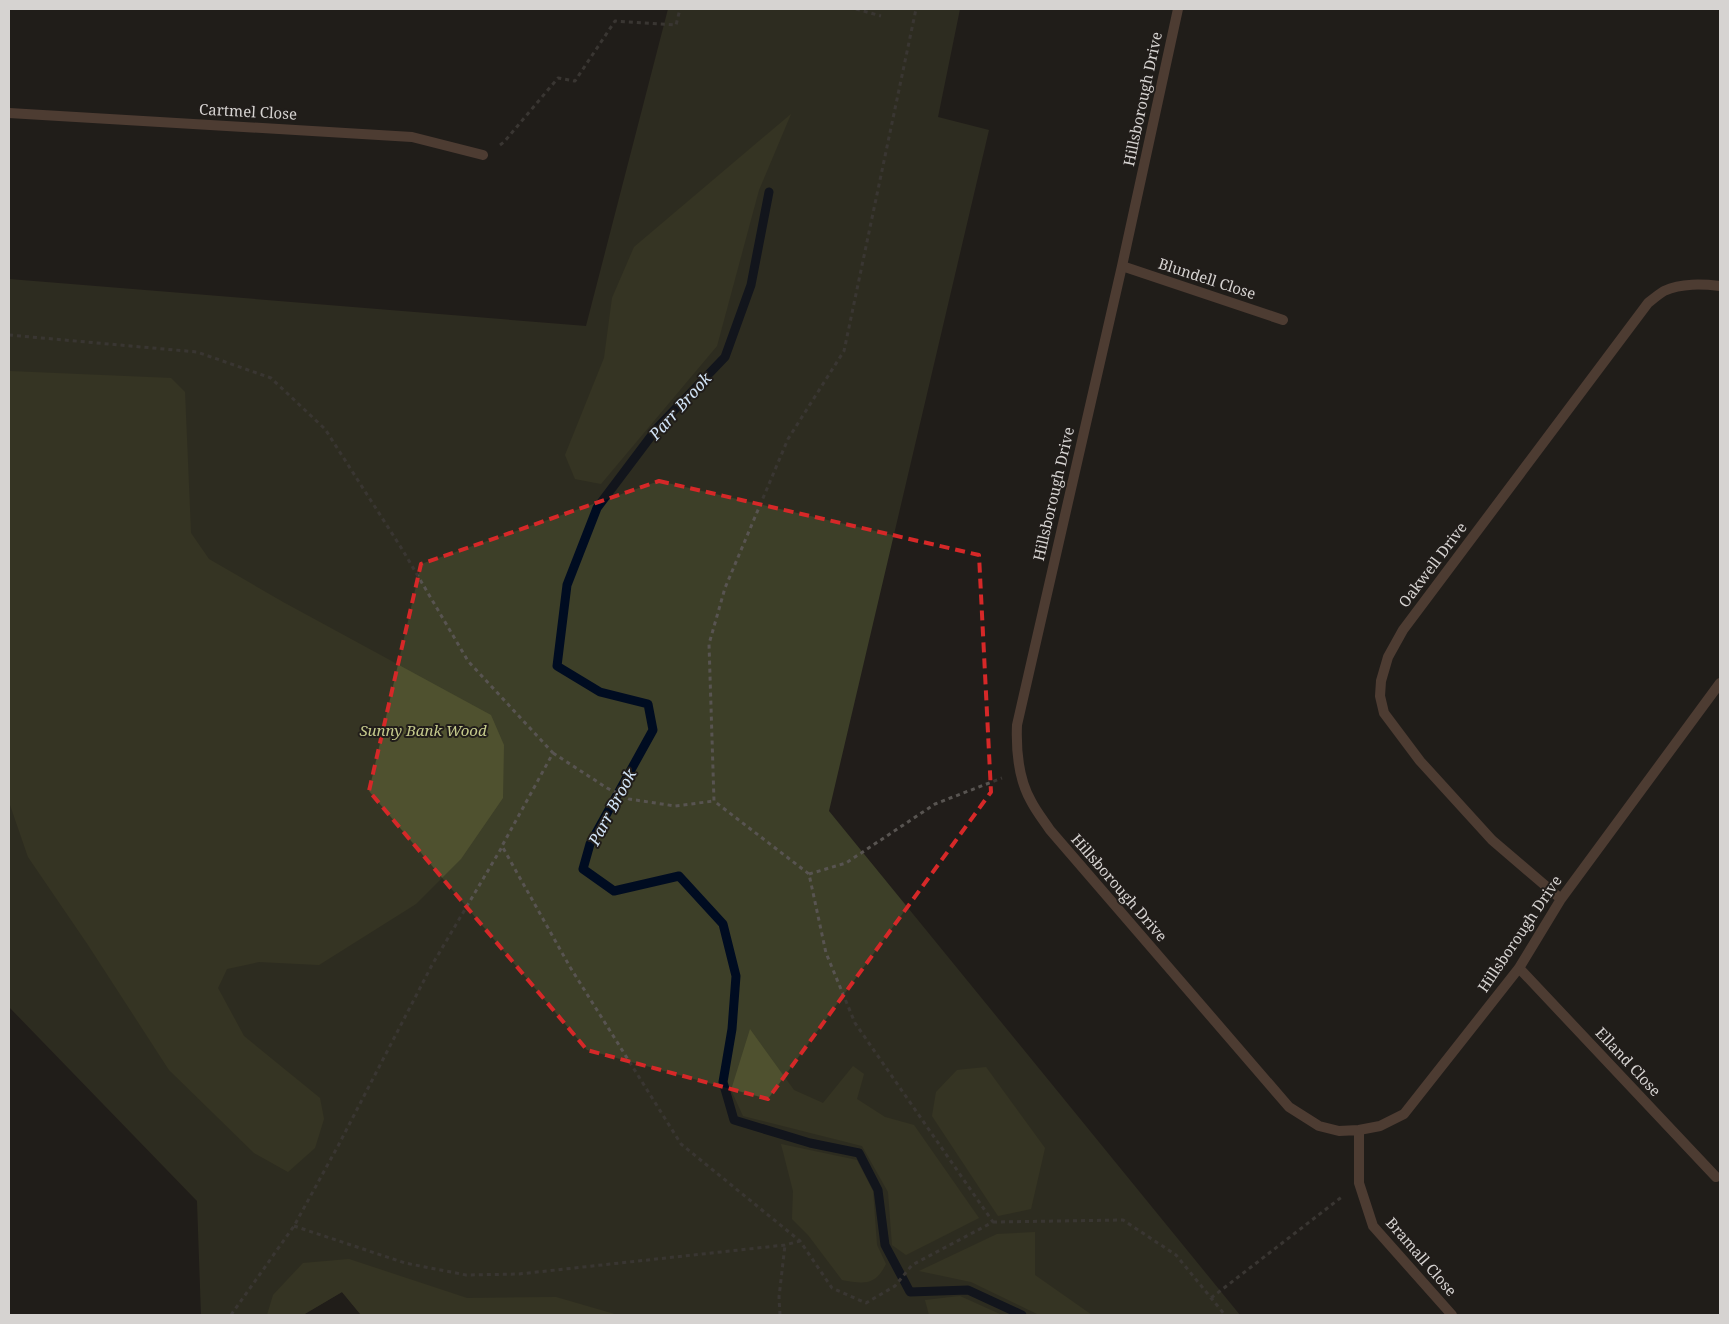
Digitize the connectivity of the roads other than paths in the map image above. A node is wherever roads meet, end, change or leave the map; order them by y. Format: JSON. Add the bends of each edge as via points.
{"nodes":[{"id":1,"x":1178,"y":9,"type":"edge"},
{"id":2,"x":9,"y":113,"type":"edge"},
{"id":3,"x":483,"y":155,"type":"road end"},
{"id":4,"x":1122,"y":266,"type":"junction"},
{"id":5,"x":1720,"y":286,"type":"edge"},
{"id":6,"x":1283,"y":320,"type":"dead end"},
{"id":7,"x":1720,"y":683,"type":"edge"},
{"id":8,"x":1561,"y":899,"type":"junction"},
{"id":9,"x":1519,"y":968,"type":"junction"},
{"id":10,"x":1359,"y":1130,"type":"junction"},
{"id":11,"x":1716,"y":1177,"type":"dead end"},
{"id":12,"x":1452,"y":1315,"type":"edge"}],
"edges":[{"from":1,"to":4,"type":"street","name":"Hillsborough Drive"},
{"from":2,"to":3,"type":"street","name":"Cartmel Close","via":[[412,137]]},
{"from":4,"to":6,"type":"street","name":"Blundell Close"},
{"from":4,"to":10,"type":"street","name":"Hillsborough Drive","via":[[1017,725],[1020,771],[1030,800],[1050,830],[1289,1107],[1319,1126],[1339,1131]]},
{"from":5,"to":8,"type":"street","name":"Oakwell Drive","via":[[1684,286],[1664,291],[1648,302],[1403,630],[1388,657],[1381,681],[1384,713],[1420,761],[1492,840]]},
{"from":7,"to":8,"type":"street","name":"Hillsborough Drive"},
{"from":8,"to":9,"type":"street","name":"Hillsborough Drive"},
{"from":9,"to":10,"type":"street","name":"Hillsborough Drive","via":[[1404,1114],[1380,1126]]},
{"from":9,"to":11,"type":"street","name":"Elland Close"},
{"from":10,"to":12,"type":"street","name":"Bramall Close","via":[[1359,1183],[1373,1226]]}]}
